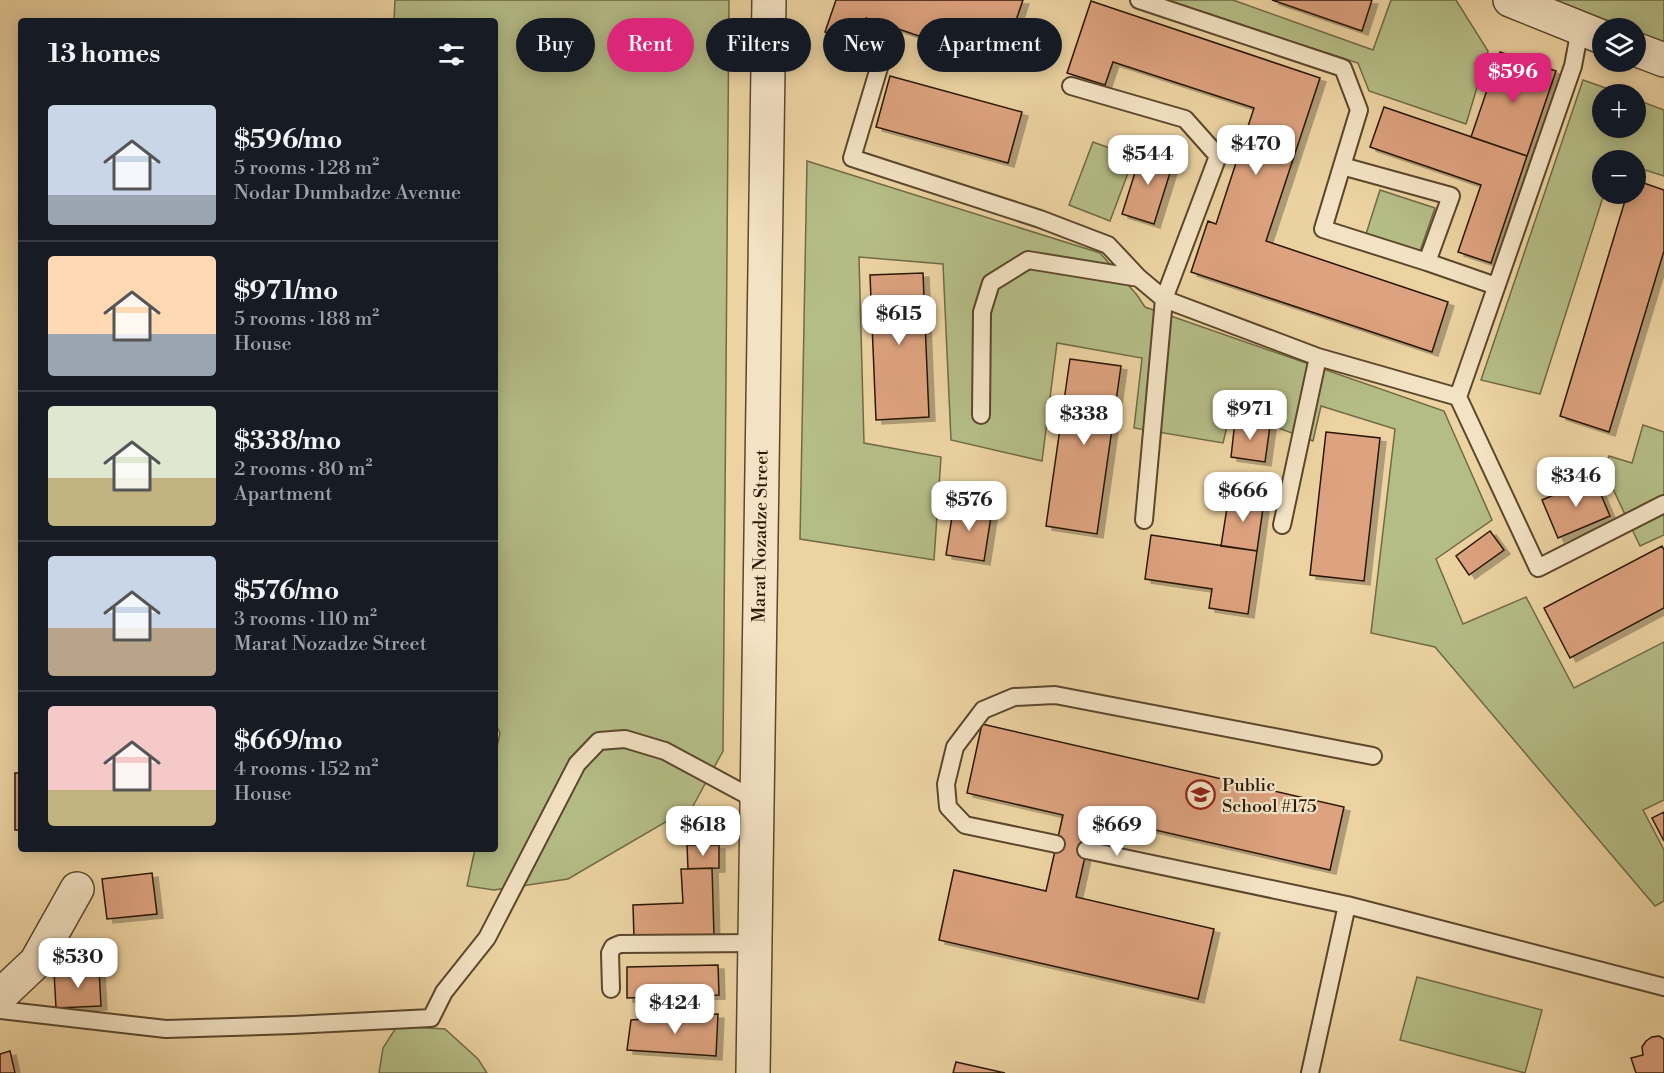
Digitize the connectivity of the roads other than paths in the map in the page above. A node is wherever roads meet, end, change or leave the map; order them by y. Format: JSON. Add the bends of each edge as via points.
{"nodes":[{"id":1,"x":769,"y":0,"type":"edge"},
{"id":2,"x":1139,"y":0,"type":"edge"},
{"id":3,"x":1511,"y":0,"type":"edge"},
{"id":4,"x":1591,"y":33,"type":"edge"},
{"id":5,"x":1646,"y":53,"type":"edge"},
{"id":6,"x":1664,"y":60,"type":"edge"},
{"id":7,"x":878,"y":72,"type":"edge"},
{"id":8,"x":1071,"y":86,"type":"dead end"},
{"id":9,"x":1342,"y":166,"type":"junction"},
{"id":10,"x":1427,"y":262,"type":"junction"},
{"id":11,"x":1139,"y":278,"type":"junction"},
{"id":12,"x":1496,"y":286,"type":"junction"},
{"id":13,"x":1164,"y":299,"type":"junction"},
{"id":14,"x":1318,"y":357,"type":"junction"},
{"id":15,"x":1458,"y":396,"type":"junction"},
{"id":16,"x":981,"y":415,"type":"dead end"},
{"id":17,"x":1664,"y":504,"type":"edge"},
{"id":18,"x":1144,"y":520,"type":"dead end"},
{"id":19,"x":1282,"y":525,"type":"dead end"},
{"id":20,"x":1373,"y":756,"type":"dead end"},
{"id":21,"x":756,"y":800,"type":"junction"},
{"id":22,"x":1056,"y":844,"type":"dead end"},
{"id":23,"x":1086,"y":850,"type":"dead end"},
{"id":24,"x":77,"y":889,"type":"dead end"},
{"id":25,"x":1347,"y":905,"type":"junction"},
{"id":26,"x":755,"y":943,"type":"junction"},
{"id":27,"x":1664,"y":987,"type":"edge"},
{"id":28,"x":611,"y":989,"type":"dead end"},
{"id":29,"x":0,"y":996,"type":"edge"},
{"id":30,"x":0,"y":1010,"type":"edge"},
{"id":31,"x":753,"y":1073,"type":"edge"},
{"id":32,"x":1310,"y":1073,"type":"edge"}],
"edges":[{"from":1,"to":21,"type":"street","name":"Marat Nozadze Street"},
{"from":2,"to":9,"type":"lane","via":[[1343,68],[1359,110]]},
{"from":3,"to":4,"type":"street"},
{"from":4,"to":12,"type":"lane","via":[[1573,66]]},
{"from":5,"to":6,"type":"street"},
{"from":7,"to":11,"type":"lane","via":[[852,158],[1108,245]]},
{"from":8,"to":13,"type":"lane","via":[[1185,119],[1218,156]]},
{"from":9,"to":10,"type":"lane","via":[[1323,230]]},
{"from":9,"to":10,"type":"lane","via":[[1451,196]]},
{"from":10,"to":12,"type":"lane"},
{"from":11,"to":13,"type":"lane"},
{"from":11,"to":16,"type":"lane","via":[[1028,260],[991,283],[982,312]]},
{"from":12,"to":15,"type":"lane"},
{"from":13,"to":14,"type":"lane"},
{"from":13,"to":18,"type":"lane"},
{"from":14,"to":15,"type":"lane"},
{"from":14,"to":19,"type":"lane"},
{"from":15,"to":17,"type":"lane","via":[[1538,568]]},
{"from":20,"to":22,"type":"lane","via":[[1055,695],[1014,698],[983,710],[955,747],[946,784],[948,807],[965,825]]},
{"from":21,"to":26,"type":"street","name":"Marat Nozadze Street"},
{"from":21,"to":30,"type":"lane","via":[[665,751],[625,739],[599,741],[577,764],[487,938],[444,992],[431,1018],[166,1029]]},
{"from":23,"to":25,"type":"lane"},
{"from":24,"to":29,"type":"street","via":[[36,962]]},
{"from":25,"to":27,"type":"lane"},
{"from":25,"to":32,"type":"lane"},
{"from":26,"to":28,"type":"lane","via":[[620,944],[610,953]]},
{"from":26,"to":31,"type":"street","name":"Marat Nozadze Street"}]}
